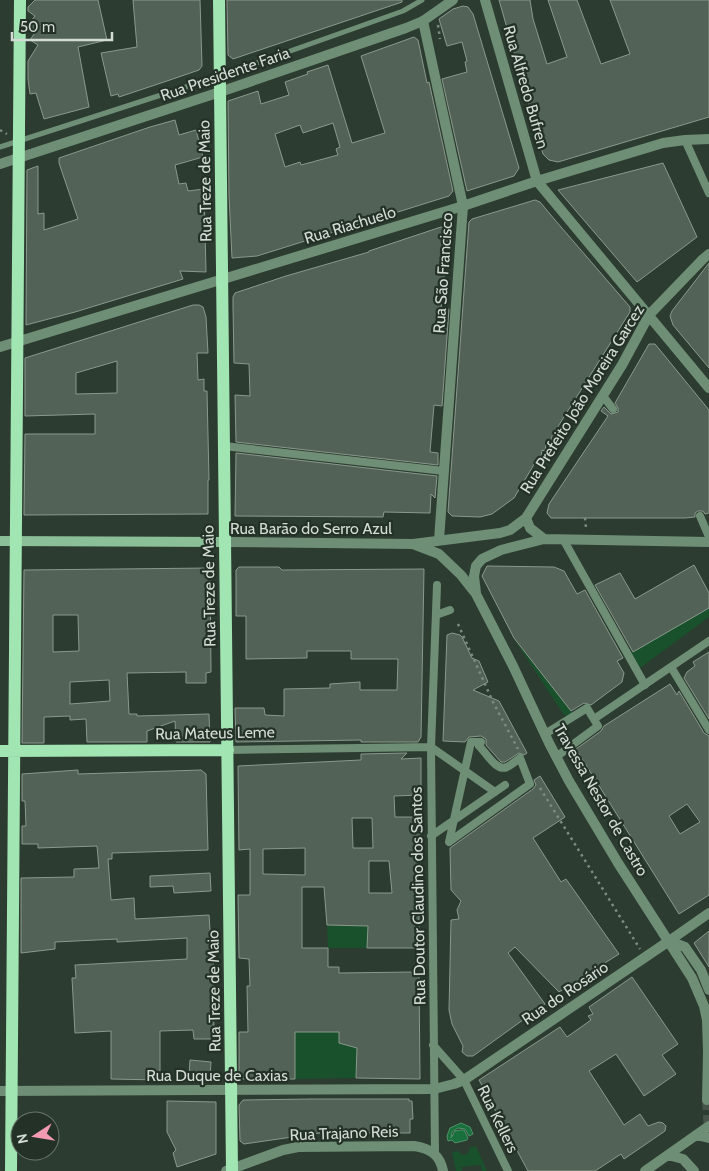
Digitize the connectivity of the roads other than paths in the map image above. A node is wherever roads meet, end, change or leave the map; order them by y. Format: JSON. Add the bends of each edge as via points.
{"nodes":[{"id":1,"x":20,"y":0,"type":"edge"},
{"id":2,"x":219,"y":0,"type":"edge"},
{"id":3,"x":422,"y":0,"type":"edge"},
{"id":4,"x":453,"y":0,"type":"edge"},
{"id":5,"x":485,"y":0,"type":"edge"},
{"id":6,"x":423,"y":21,"type":"junction"},
{"id":7,"x":220,"y":76,"type":"junction"},
{"id":8,"x":220,"y":92,"type":"junction"},
{"id":9,"x":709,"y":139,"type":"edge"},
{"id":10,"x":19,"y":140,"type":"junction"},
{"id":11,"x":685,"y":140,"type":"junction"},
{"id":12,"x":0,"y":147,"type":"edge"},
{"id":13,"x":19,"y":158,"type":"junction"},
{"id":14,"x":0,"y":164,"type":"edge"},
{"id":15,"x":538,"y":181,"type":"junction"},
{"id":16,"x":709,"y":193,"type":"edge"},
{"id":17,"x":463,"y":206,"type":"junction"},
{"id":18,"x":709,"y":254,"type":"edge"},
{"id":19,"x":222,"y":279,"type":"junction"},
{"id":20,"x":648,"y":315,"type":"junction"},
{"id":21,"x":17,"y":341,"type":"junction"},
{"id":22,"x":0,"y":347,"type":"edge"},
{"id":23,"x":709,"y":388,"type":"edge"},
{"id":24,"x":603,"y":396,"type":"junction"},
{"id":25,"x":612,"y":409,"type":"dead end"},
{"id":26,"x":224,"y":446,"type":"junction"},
{"id":27,"x":444,"y":471,"type":"junction"},
{"id":28,"x":700,"y":516,"type":"dead end"},
{"id":29,"x":526,"y":518,"type":"junction"},
{"id":30,"x":709,"y":537,"type":"edge"},
{"id":31,"x":544,"y":539,"type":"junction"},
{"id":32,"x":563,"y":539,"type":"junction"},
{"id":33,"x":0,"y":540,"type":"edge"},
{"id":34,"x":439,"y":540,"type":"junction"},
{"id":35,"x":16,"y":541,"type":"junction"},
{"id":36,"x":225,"y":542,"type":"junction"},
{"id":37,"x":709,"y":542,"type":"edge"},
{"id":38,"x":413,"y":544,"type":"junction"},
{"id":39,"x":437,"y":584,"type":"dead end"},
{"id":40,"x":476,"y":594,"type":"junction"},
{"id":41,"x":450,"y":610,"type":"dead end"},
{"id":42,"x":436,"y":615,"type":"junction"},
{"id":43,"x":709,"y":641,"type":"edge"},
{"id":44,"x":671,"y":667,"type":"junction"},
{"id":45,"x":645,"y":685,"type":"junction"},
{"id":46,"x":594,"y":719,"type":"junction"},
{"id":47,"x":709,"y":730,"type":"edge"},
{"id":48,"x":545,"y":734,"type":"junction"},
{"id":49,"x":431,"y":747,"type":"junction"},
{"id":50,"x":228,"y":750,"type":"junction"},
{"id":51,"x":0,"y":751,"type":"edge"},
{"id":52,"x":14,"y":751,"type":"junction"},
{"id":53,"x":556,"y":757,"type":"junction"},
{"id":54,"x":529,"y":781,"type":"joint"},
{"id":55,"x":505,"y":785,"type":"dead end"},
{"id":56,"x":495,"y":792,"type":"junction"},
{"id":57,"x":431,"y":836,"type":"junction"},
{"id":58,"x":709,"y":913,"type":"edge"},
{"id":59,"x":668,"y":941,"type":"junction"},
{"id":60,"x":709,"y":990,"type":"edge"},
{"id":61,"x":433,"y":1046,"type":"junction"},
{"id":62,"x":464,"y":1080,"type":"junction"},
{"id":63,"x":434,"y":1089,"type":"junction"},
{"id":64,"x":232,"y":1090,"type":"junction"},
{"id":65,"x":6,"y":1091,"type":"edge"},
{"id":66,"x":707,"y":1100,"type":"dead end"},
{"id":67,"x":709,"y":1126,"type":"edge"},
{"id":68,"x":696,"y":1135,"type":"junction"},
{"id":69,"x":709,"y":1138,"type":"edge"},
{"id":70,"x":435,"y":1154,"type":"junction"},
{"id":71,"x":668,"y":1155,"type":"junction"},
{"id":72,"x":230,"y":1170,"type":"edge"},
{"id":73,"x":10,"y":1171,"type":"edge"},
{"id":74,"x":443,"y":1171,"type":"edge"},
{"id":75,"x":508,"y":1171,"type":"edge"},
{"id":76,"x":645,"y":1171,"type":"edge"},
{"id":77,"x":694,"y":1171,"type":"edge"}],
"edges":[{"from":1,"to":10,"type":"main road"},
{"from":2,"to":7,"type":"main road","name":"Rua Treze de Maio"},
{"from":3,"to":7,"type":"lane","via":[[403,11]]},
{"from":4,"to":6,"type":"street","name":"Rua Presidente Faria"},
{"from":5,"to":15,"type":"street","name":"Rua Alfredo Bufren"},
{"from":6,"to":8,"type":"street","name":"Rua Presidente Faria"},
{"from":6,"to":17,"type":"street","name":"Rua São Francisco"},
{"from":7,"to":8,"type":"main road","name":"Rua Treze de Maio"},
{"from":7,"to":10,"type":"lane"},
{"from":8,"to":13,"type":"street","name":"Rua Presidente Faria"},
{"from":8,"to":19,"type":"main road","name":"Rua Treze de Maio"},
{"from":9,"to":11,"type":"street","name":"Rua Riachuelo"},
{"from":10,"to":12,"type":"lane"},
{"from":10,"to":13,"type":"main road"},
{"from":11,"to":15,"type":"street","name":"Rua Riachuelo","via":[[663,143]]},
{"from":11,"to":16,"type":"street"},
{"from":13,"to":14,"type":"street","name":"Rua Presidente Faria"},
{"from":13,"to":21,"type":"main road"},
{"from":15,"to":17,"type":"street","name":"Rua Riachuelo"},
{"from":15,"to":20,"type":"street"},
{"from":17,"to":19,"type":"street","name":"Rua Riachuelo"},
{"from":17,"to":27,"type":"street","name":"Rua São Francisco"},
{"from":18,"to":20,"type":"street","name":"Rua Prefeito João Moreira Garcez"},
{"from":19,"to":21,"type":"street","name":"Rua Riachuelo"},
{"from":19,"to":26,"type":"main road","name":"Rua Treze de Maio"},
{"from":20,"to":23,"type":"street"},
{"from":20,"to":24,"type":"street","name":"Rua Prefeito João Moreira Garcez"},
{"from":21,"to":22,"type":"street","name":"Rua Riachuelo"},
{"from":21,"to":35,"type":"main road"},
{"from":24,"to":25,"type":"street"},
{"from":24,"to":29,"type":"street","name":"Rua Prefeito João Moreira Garcez"},
{"from":26,"to":27,"type":"street"},
{"from":26,"to":36,"type":"main road","name":"Rua Treze de Maio"},
{"from":27,"to":34,"type":"street","name":"Rua São Francisco"},
{"from":28,"to":30,"type":"street"},
{"from":29,"to":31,"type":"street","via":[[530,528]]},
{"from":29,"to":34,"type":"street","name":"Rua Barão do Serro Azul","via":[[510,530]]},
{"from":31,"to":32,"type":"street"},
{"from":31,"to":40,"type":"street","via":[[501,550],[482,559],[474,576]]},
{"from":32,"to":37,"type":"street"},
{"from":32,"to":45,"type":"street"},
{"from":33,"to":35,"type":"main road","name":"Rua Barão do Serro Azul"},
{"from":34,"to":38,"type":"street","name":"Rua Barão do Serro Azul"},
{"from":35,"to":36,"type":"main road","name":"Rua Barão do Serro Azul"},
{"from":35,"to":52,"type":"main road"},
{"from":36,"to":38,"type":"street","name":"Rua Barão do Serro Azul"},
{"from":36,"to":50,"type":"main road","name":"Rua Treze de Maio"},
{"from":38,"to":40,"type":"street","name":"Travessa Nestor de Castro","via":[[438,554]]},
{"from":39,"to":42,"type":"street"},
{"from":40,"to":48,"type":"street","name":"Travessa Nestor de Castro"},
{"from":41,"to":42,"type":"street"},
{"from":42,"to":49,"type":"street"},
{"from":43,"to":44,"type":"street"},
{"from":44,"to":45,"type":"street"},
{"from":44,"to":47,"type":"street"},
{"from":45,"to":46,"type":"street"},
{"from":46,"to":48,"type":"street","via":[[587,708]]},
{"from":46,"to":53,"type":"street","via":[[598,726]]},
{"from":48,"to":53,"type":"street","name":"Travessa Nestor de Castro"},
{"from":49,"to":50,"type":"street","name":"Rua Mateus Leme"},
{"from":49,"to":56,"type":"street"},
{"from":49,"to":57,"type":"street","name":"Rua Doutor Claudino dos Santos"},
{"from":50,"to":52,"type":"main road","name":"Rua Mateus Leme"},
{"from":50,"to":64,"type":"main road","name":"Rua Treze de Maio"},
{"from":51,"to":52,"type":"main road","name":"Rua Mateus Leme"},
{"from":52,"to":65,"type":"main road"},
{"from":53,"to":59,"type":"street","name":"Travessa Nestor de Castro"},
{"from":54,"to":54,"type":"street","via":[[520,758],[501,768],[479,746],[481,742],[471,742],[450,842],[530,784]]},
{"from":55,"to":56,"type":"street"},
{"from":56,"to":57,"type":"street"},
{"from":57,"to":61,"type":"street","name":"Rua Doutor Claudino dos Santos"},
{"from":58,"to":59,"type":"street","name":"Rua do Rosário"},
{"from":59,"to":60,"type":"street","via":[[685,947],[701,970]]},
{"from":59,"to":62,"type":"street","name":"Rua do Rosário"},
{"from":59,"to":66,"type":"street","name":"Travessa Nestor de Castro","via":[[692,978],[704,1006],[708,1045]]},
{"from":61,"to":62,"type":"street"},
{"from":61,"to":63,"type":"street","name":"Rua Doutor Claudino dos Santos"},
{"from":62,"to":63,"type":"street","name":"Rua do Rosário"},
{"from":62,"to":75,"type":"street","name":"Rua Kellers"},
{"from":63,"to":64,"type":"street","name":"Rua Duque de Caxias"},
{"from":63,"to":70,"type":"street","name":"Rua Doutor Claudino dos Santos"},
{"from":64,"to":65,"type":"street","name":"Rua Duque de Caxias"},
{"from":64,"to":72,"type":"main road","name":"Rua Treze de Maio"},
{"from":65,"to":73,"type":"main road"},
{"from":67,"to":68,"type":"street"},
{"from":68,"to":69,"type":"street"},
{"from":68,"to":71,"type":"street"},
{"from":70,"to":72,"type":"street","name":"Rua Trajano Reis","via":[[414,1146],[298,1147]]},
{"from":70,"to":74,"type":"street"},
{"from":71,"to":76,"type":"street"},
{"from":71,"to":77,"type":"street","via":[[683,1159]]}]}
